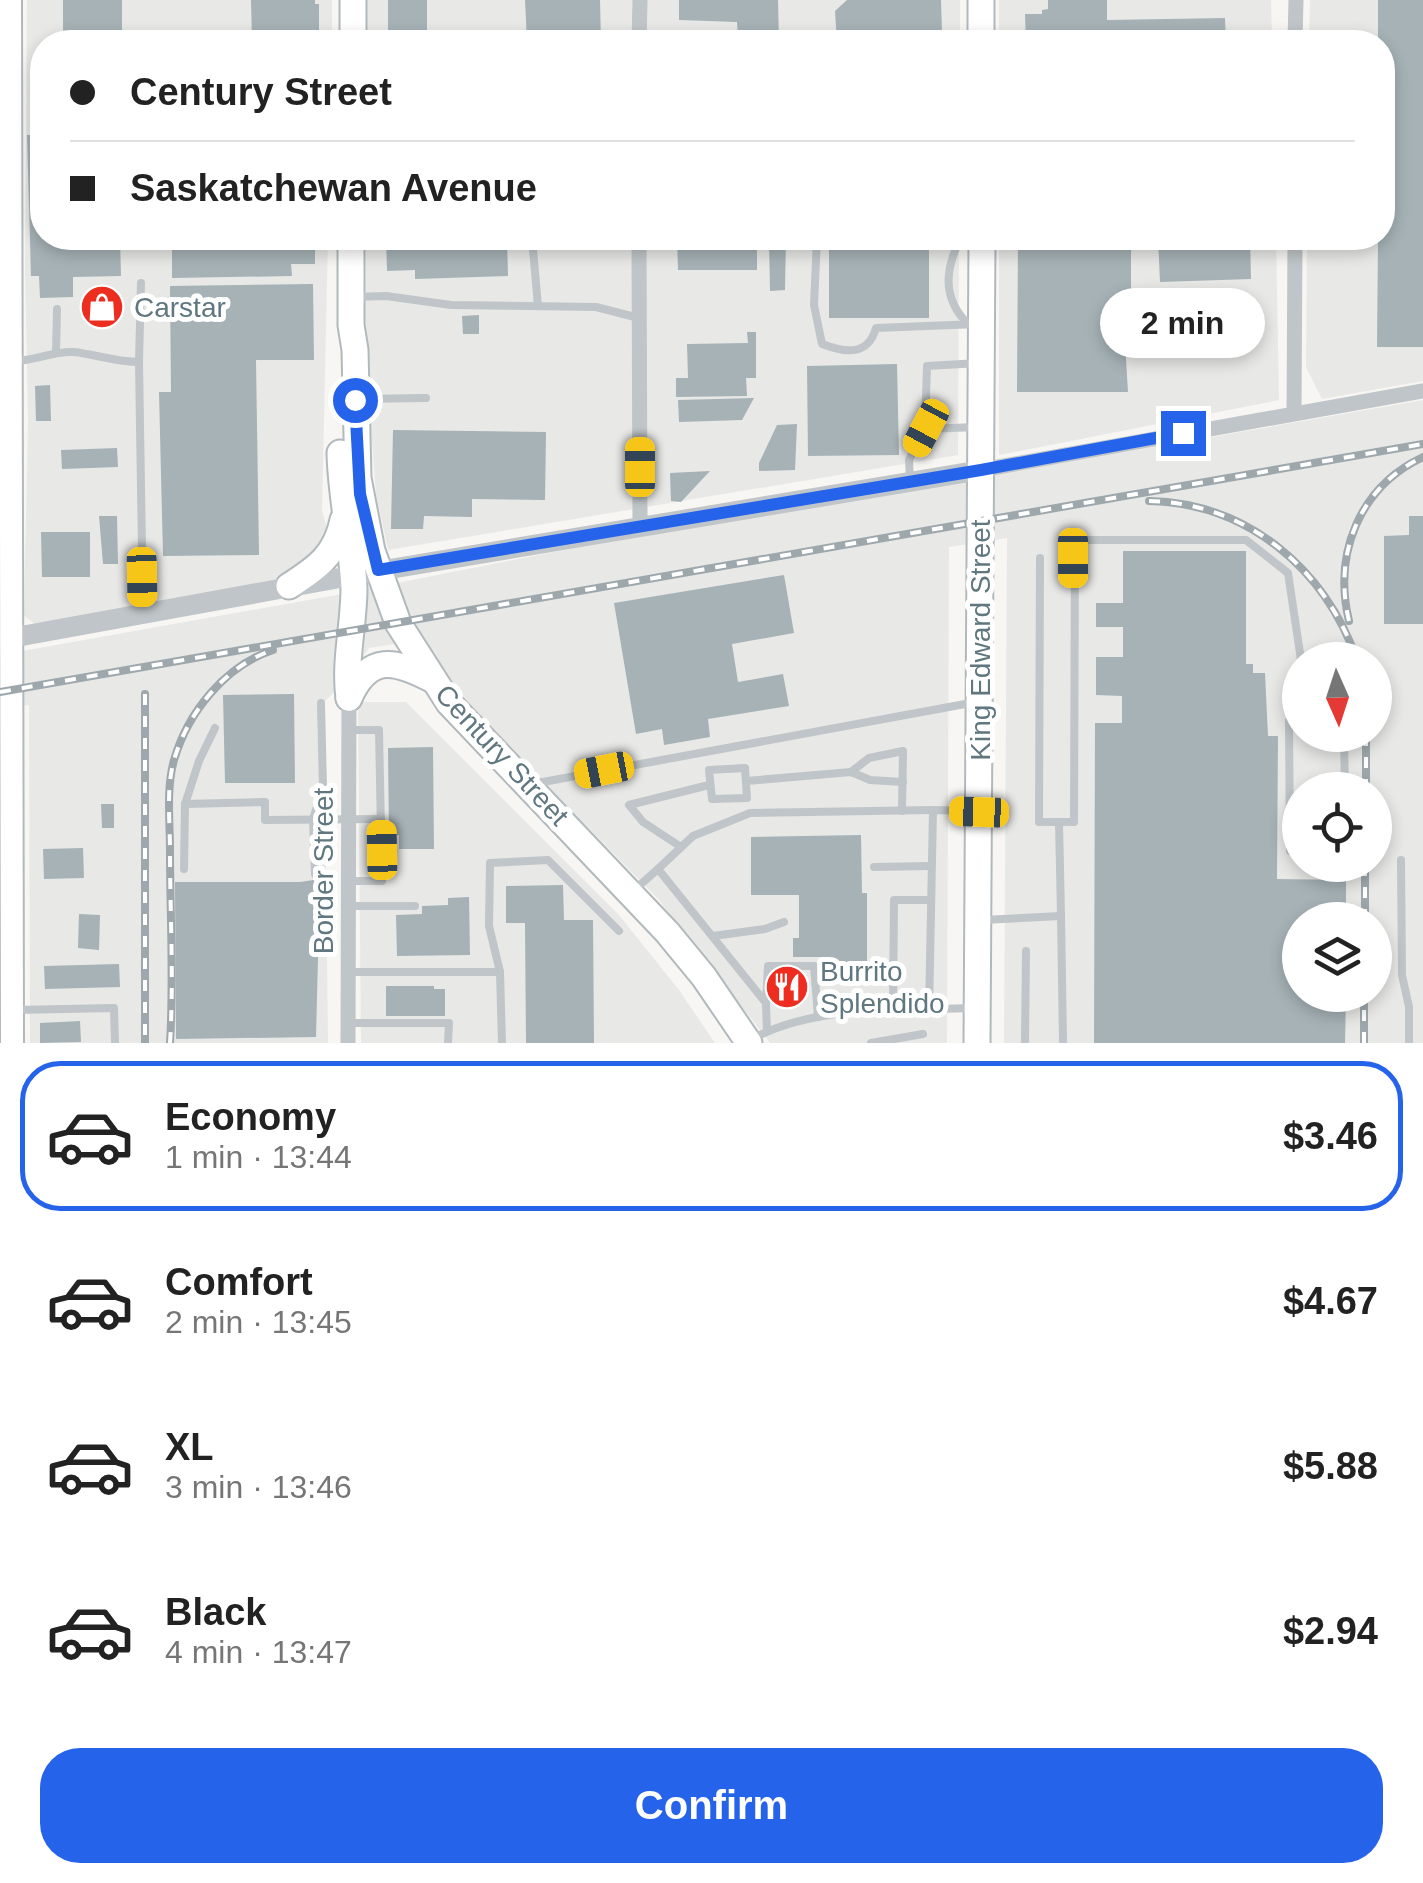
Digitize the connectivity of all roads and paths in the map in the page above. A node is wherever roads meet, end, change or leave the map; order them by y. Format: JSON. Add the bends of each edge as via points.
{"nodes":[{"id":1,"x":10,"y":0,"type":"edge"},
{"id":2,"x":353,"y":0,"type":"edge"},
{"id":3,"x":640,"y":0,"type":"edge"},
{"id":4,"x":981,"y":0,"type":"edge"},
{"id":5,"x":1296,"y":0,"type":"edge"},
{"id":6,"x":353,"y":30,"type":"edge"},
{"id":7,"x":639,"y":30,"type":"edge"},
{"id":8,"x":981,"y":30,"type":"edge"},
{"id":9,"x":1296,"y":30,"type":"edge"},
{"id":10,"x":352,"y":250,"type":"edge"},
{"id":11,"x":533,"y":250,"type":"edge"},
{"id":12,"x":639,"y":250,"type":"edge"},
{"id":13,"x":816,"y":250,"type":"edge"},
{"id":14,"x":972,"y":250,"type":"edge"},
{"id":15,"x":1294,"y":250,"type":"edge"},
{"id":16,"x":140,"y":283,"type":"dead end"},
{"id":17,"x":351,"y":297,"type":"junction"},
{"id":18,"x":538,"y":306,"type":"junction"},
{"id":19,"x":56,"y":308,"type":"dead end"},
{"id":20,"x":639,"y":318,"type":"junction"},
{"id":21,"x":975,"y":324,"type":"junction"},
{"id":22,"x":351,"y":325,"type":"junction"},
{"id":23,"x":56,"y":353,"type":"junction"},
{"id":24,"x":11,"y":361,"type":"junction"},
{"id":25,"x":139,"y":362,"type":"junction"},
{"id":26,"x":982,"y":362,"type":"junction"},
{"id":27,"x":1423,"y":390,"type":"edge"},
{"id":28,"x":426,"y":398,"type":"dead end"},
{"id":29,"x":355,"y":400,"type":"junction"},
{"id":30,"x":1294,"y":413,"type":"junction"},
{"id":31,"x":982,"y":426,"type":"junction"},
{"id":32,"x":926,"y":428,"type":"junction"},
{"id":33,"x":981,"y":470,"type":"junction"},
{"id":34,"x":910,"y":482,"type":"junction"},
{"id":35,"x":345,"y":510,"type":"junction"},
{"id":36,"x":640,"y":527,"type":"junction"},
{"id":37,"x":1040,"y":558,"type":"dead end"},
{"id":38,"x":366,"y":573,"type":"junction"},
{"id":39,"x":289,"y":586,"type":"junction"},
{"id":40,"x":143,"y":613,"type":"junction"},
{"id":41,"x":5,"y":639,"type":"edge"},
{"id":42,"x":1299,"y":642,"type":"edge"},
{"id":43,"x":433,"y":680,"type":"junction"},
{"id":44,"x":349,"y":698,"type":"junction"},
{"id":45,"x":980,"y":702,"type":"junction"},
{"id":46,"x":321,"y":704,"type":"dead end"},
{"id":47,"x":215,"y":728,"type":"dead end"},
{"id":48,"x":349,"y":730,"type":"junction"},
{"id":49,"x":6,"y":734,"type":"edge"},
{"id":50,"x":852,"y":772,"type":"junction"},
{"id":51,"x":746,"y":781,"type":"junction"},
{"id":52,"x":902,"y":782,"type":"junction"},
{"id":53,"x":527,"y":784,"type":"junction"},
{"id":54,"x":710,"y":785,"type":"junction"},
{"id":55,"x":185,"y":804,"type":"junction"},
{"id":56,"x":902,"y":810,"type":"junction"},
{"id":57,"x":933,"y":810,"type":"junction"},
{"id":58,"x":979,"y":812,"type":"junction"},
{"id":59,"x":349,"y":819,"type":"junction"},
{"id":60,"x":313,"y":820,"type":"junction"},
{"id":61,"x":381,"y":820,"type":"junction"},
{"id":62,"x":1059,"y":822,"type":"junction"},
{"id":63,"x":681,"y":847,"type":"junction"},
{"id":64,"x":1401,"y":860,"type":"dead end"},
{"id":65,"x":6,"y":865,"type":"edge"},
{"id":66,"x":930,"y":866,"type":"junction"},
{"id":67,"x":874,"y":867,"type":"dead end"},
{"id":68,"x":184,"y":869,"type":"dead end"},
{"id":69,"x":658,"y":869,"type":"junction"},
{"id":70,"x":315,"y":874,"type":"dead end"},
{"id":71,"x":348,"y":881,"type":"junction"},
{"id":72,"x":632,"y":892,"type":"junction"},
{"id":73,"x":929,"y":900,"type":"junction"},
{"id":74,"x":348,"y":906,"type":"junction"},
{"id":75,"x":415,"y":906,"type":"dead end"},
{"id":76,"x":1062,"y":916,"type":"junction"},
{"id":77,"x":978,"y":920,"type":"junction"},
{"id":78,"x":784,"y":922,"type":"dead end"},
{"id":79,"x":619,"y":931,"type":"dead end"},
{"id":80,"x":713,"y":936,"type":"junction"},
{"id":81,"x":1026,"y":951,"type":"dead end"},
{"id":82,"x":348,"y":972,"type":"junction"},
{"id":83,"x":500,"y":972,"type":"junction"},
{"id":84,"x":8,"y":997,"type":"edge"},
{"id":85,"x":766,"y":1003,"type":"junction"},
{"id":86,"x":978,"y":1008,"type":"junction"},
{"id":87,"x":893,"y":1010,"type":"junction"},
{"id":88,"x":929,"y":1011,"type":"junction"},
{"id":89,"x":818,"y":1018,"type":"junction"},
{"id":90,"x":348,"y":1022,"type":"junction"},
{"id":91,"x":923,"y":1034,"type":"dead end"},
{"id":92,"x":755,"y":1038,"type":"edge"},
{"id":93,"x":116,"y":1042,"type":"edge"},
{"id":94,"x":12,"y":1043,"type":"edge"},
{"id":95,"x":348,"y":1043,"type":"edge"},
{"id":96,"x":448,"y":1043,"type":"edge"},
{"id":97,"x":502,"y":1043,"type":"edge"},
{"id":98,"x":871,"y":1043,"type":"edge"},
{"id":99,"x":977,"y":1043,"type":"edge"},
{"id":100,"x":1025,"y":1043,"type":"edge"},
{"id":101,"x":1064,"y":1043,"type":"edge"},
{"id":102,"x":1409,"y":1043,"type":"edge"}],
"edges":[{"from":1,"to":24,"type":"main road"},
{"from":2,"to":6,"type":"main road"},
{"from":3,"to":7,"type":"street"},
{"from":4,"to":8,"type":"main road"},
{"from":5,"to":9,"type":"street"},
{"from":10,"to":17,"type":"main road","name":"Century Street"},
{"from":11,"to":18,"type":"lane"},
{"from":12,"to":20,"type":"street"},
{"from":13,"to":21,"type":"lane","via":[[814,305],[822,344],[866,348],[876,328]]},
{"from":14,"to":21,"type":"main road","name":"King Edward Street"},
{"from":15,"to":30,"type":"street"},
{"from":16,"to":25,"type":"lane"},
{"from":17,"to":18,"type":"lane"},
{"from":17,"to":22,"type":"main road","name":"Century Street"},
{"from":18,"to":20,"type":"lane","via":[[596,307]]},
{"from":19,"to":23,"type":"lane"},
{"from":20,"to":36,"type":"street"},
{"from":21,"to":26,"type":"main road","name":"King Edward Street"},
{"from":22,"to":29,"type":"main road","name":"Century Street"},
{"from":22,"to":35,"type":"main road","via":[[340,379]]},
{"from":23,"to":24,"type":"lane"},
{"from":23,"to":25,"type":"lane"},
{"from":24,"to":41,"type":"main road"},
{"from":25,"to":40,"type":"lane"},
{"from":26,"to":31,"type":"main road","name":"King Edward Street"},
{"from":26,"to":32,"type":"lane","via":[[928,366]]},
{"from":27,"to":30,"type":"street"},
{"from":28,"to":29,"type":"lane"},
{"from":29,"to":38,"type":"main road","name":"Century Street"},
{"from":30,"to":33,"type":"street"},
{"from":31,"to":32,"type":"lane"},
{"from":31,"to":33,"type":"main road","name":"King Edward Street"},
{"from":32,"to":34,"type":"lane","via":[[910,460]]},
{"from":33,"to":34,"type":"street"},
{"from":33,"to":45,"type":"main road","name":"King Edward Street"},
{"from":34,"to":36,"type":"street"},
{"from":35,"to":38,"type":"main road"},
{"from":35,"to":39,"type":"main road","via":[[331,553]]},
{"from":36,"to":38,"type":"street"},
{"from":37,"to":62,"type":"lane","via":[[1039,822]]},
{"from":38,"to":39,"type":"street"},
{"from":38,"to":43,"type":"main road","name":"Century Street"},
{"from":38,"to":44,"type":"main road","via":[[352,630]]},
{"from":39,"to":40,"type":"street"},
{"from":40,"to":41,"type":"street"},
{"from":41,"to":49,"type":"main road"},
{"from":42,"to":62,"type":"lane","via":[[1288,573],[1246,540],[1076,540],[1074,822]]},
{"from":43,"to":44,"type":"main road","via":[[380,665],[361,675]]},
{"from":43,"to":53,"type":"main road","name":"Century Street"},
{"from":44,"to":48,"type":"street","name":"Border Street"},
{"from":45,"to":53,"type":"lane"},
{"from":45,"to":58,"type":"main road","name":"King Edward Street"},
{"from":46,"to":60,"type":"lane","via":[[323,788]]},
{"from":47,"to":55,"type":"lane"},
{"from":48,"to":59,"type":"street","name":"Border Street"},
{"from":48,"to":61,"type":"lane","via":[[379,730]]},
{"from":49,"to":65,"type":"main road"},
{"from":50,"to":51,"type":"lane"},
{"from":50,"to":52,"type":"lane"},
{"from":50,"to":52,"type":"lane","via":[[869,758],[903,750]]},
{"from":51,"to":54,"type":"lane","via":[[746,768],[709,770]]},
{"from":51,"to":54,"type":"lane","via":[[747,798],[712,799]]},
{"from":52,"to":56,"type":"lane"},
{"from":53,"to":72,"type":"main road","name":"Century Street"},
{"from":54,"to":63,"type":"lane","via":[[629,805]]},
{"from":55,"to":60,"type":"lane","via":[[265,802],[265,820]]},
{"from":55,"to":68,"type":"lane"},
{"from":56,"to":57,"type":"lane"},
{"from":56,"to":63,"type":"lane","via":[[750,813]]},
{"from":57,"to":58,"type":"lane"},
{"from":57,"to":66,"type":"lane"},
{"from":58,"to":77,"type":"main road","name":"King Edward Street"},
{"from":59,"to":60,"type":"lane"},
{"from":59,"to":61,"type":"lane"},
{"from":59,"to":71,"type":"street","name":"Border Street"},
{"from":60,"to":70,"type":"lane"},
{"from":61,"to":71,"type":"lane","via":[[382,881]]},
{"from":62,"to":76,"type":"lane"},
{"from":63,"to":69,"type":"lane"},
{"from":64,"to":102,"type":"lane"},
{"from":65,"to":84,"type":"main road"},
{"from":66,"to":67,"type":"lane"},
{"from":66,"to":73,"type":"lane"},
{"from":69,"to":72,"type":"lane"},
{"from":69,"to":80,"type":"lane"},
{"from":71,"to":74,"type":"street","name":"Border Street"},
{"from":72,"to":92,"type":"main road","name":"Century Street"},
{"from":73,"to":87,"type":"lane","via":[[894,900]]},
{"from":73,"to":88,"type":"lane"},
{"from":74,"to":75,"type":"lane"},
{"from":74,"to":82,"type":"street","name":"Border Street"},
{"from":76,"to":77,"type":"lane"},
{"from":76,"to":101,"type":"lane"},
{"from":77,"to":86,"type":"main road","name":"King Edward Street"},
{"from":78,"to":80,"type":"lane"},
{"from":79,"to":83,"type":"lane","via":[[548,860],[490,863],[490,926]]},
{"from":80,"to":85,"type":"lane"},
{"from":81,"to":100,"type":"lane"},
{"from":82,"to":83,"type":"lane"},
{"from":82,"to":90,"type":"street","name":"Border Street"},
{"from":83,"to":97,"type":"lane"},
{"from":84,"to":93,"type":"lane","via":[[114,1008]]},
{"from":84,"to":94,"type":"main road"},
{"from":85,"to":89,"type":"lane","via":[[768,966],[814,966]]},
{"from":85,"to":92,"type":"lane"},
{"from":86,"to":88,"type":"lane"},
{"from":86,"to":99,"type":"main road","name":"King Edward Street"},
{"from":87,"to":88,"type":"lane"},
{"from":87,"to":89,"type":"lane"},
{"from":89,"to":92,"type":"lane"},
{"from":90,"to":95,"type":"street","name":"Border Street"},
{"from":90,"to":96,"type":"lane","via":[[449,1022]]},
{"from":91,"to":98,"type":"lane"}]}
